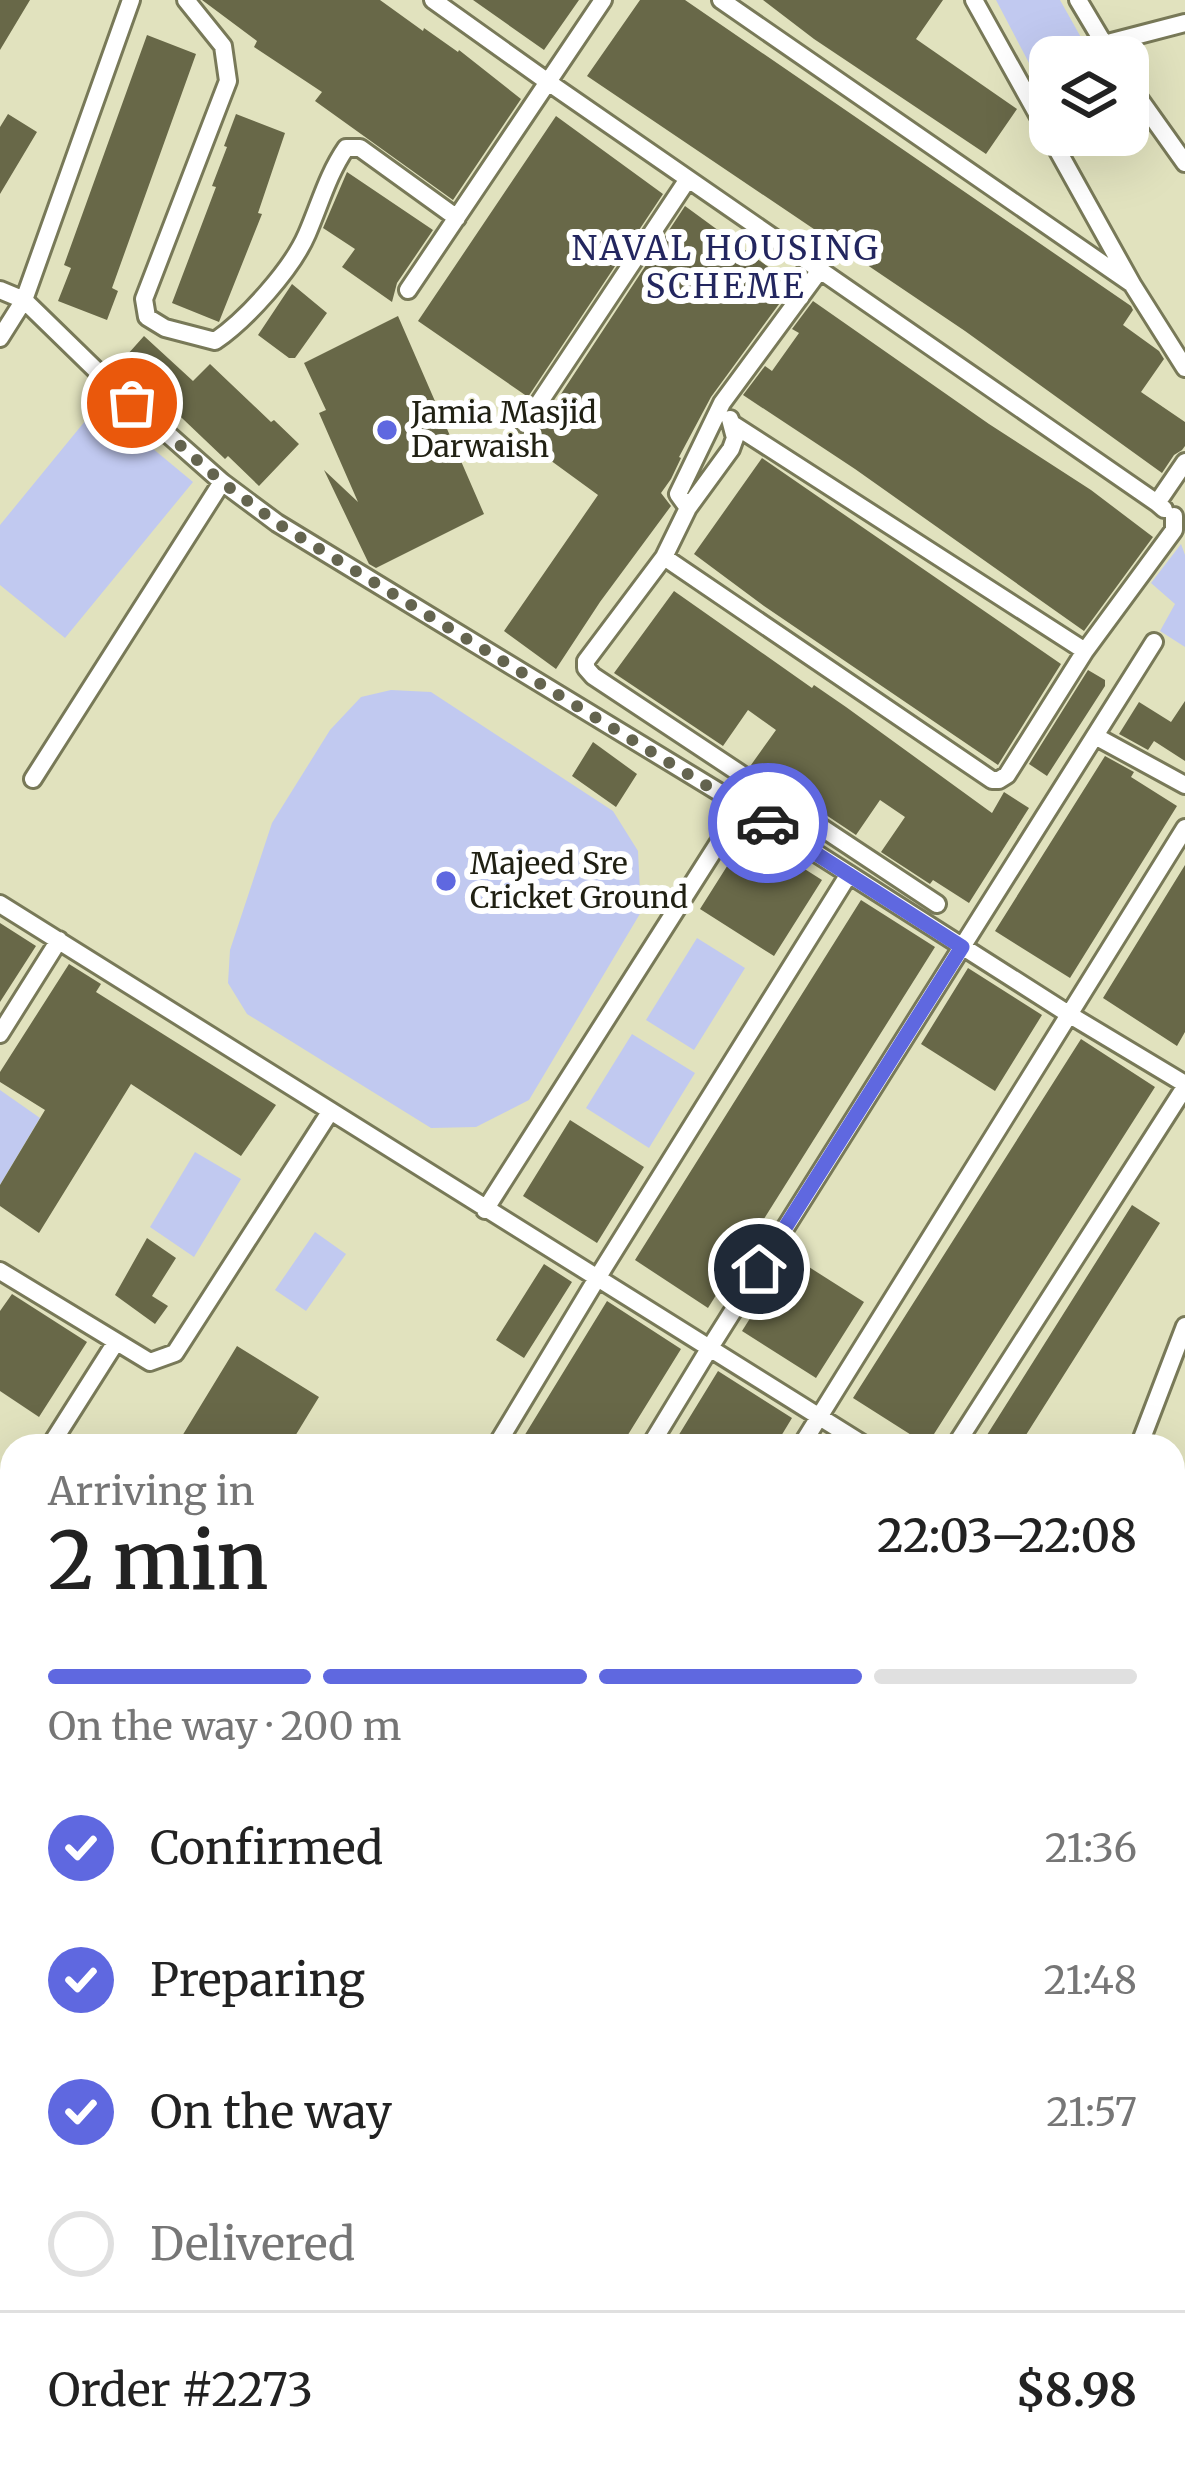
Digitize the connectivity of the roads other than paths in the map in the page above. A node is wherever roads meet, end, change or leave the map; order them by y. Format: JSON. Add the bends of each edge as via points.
{"nodes":[{"id":1,"x":131,"y":0,"type":"edge"},
{"id":2,"x":186,"y":0,"type":"edge"},
{"id":3,"x":433,"y":0,"type":"edge"},
{"id":4,"x":604,"y":0,"type":"edge"},
{"id":5,"x":721,"y":0,"type":"edge"},
{"id":6,"x":974,"y":0,"type":"edge"},
{"id":7,"x":1078,"y":0,"type":"edge"},
{"id":8,"x":1185,"y":22,"type":"edge"},
{"id":9,"x":1100,"y":36,"type":"edge"},
{"id":10,"x":1146,"y":36,"type":"edge"},
{"id":11,"x":548,"y":82,"type":"junction"},
{"id":12,"x":1149,"y":113,"type":"edge"},
{"id":13,"x":1185,"y":164,"type":"edge"},
{"id":14,"x":688,"y":178,"type":"junction"},
{"id":15,"x":457,"y":218,"type":"junction"},
{"id":16,"x":820,"y":269,"type":"junction"},
{"id":17,"x":1132,"y":284,"type":"junction"},
{"id":18,"x":0,"y":290,"type":"edge"},
{"id":19,"x":408,"y":290,"type":"dead end"},
{"id":20,"x":24,"y":300,"type":"junction"},
{"id":21,"x":0,"y":338,"type":"edge"},
{"id":22,"x":1185,"y":368,"type":"edge"},
{"id":23,"x":722,"y":403,"type":"junction"},
{"id":24,"x":525,"y":424,"type":"dead end"},
{"id":25,"x":734,"y":425,"type":"junction"},
{"id":26,"x":1185,"y":462,"type":"edge"},
{"id":27,"x":222,"y":482,"type":"junction"},
{"id":28,"x":1157,"y":503,"type":"junction"},
{"id":29,"x":688,"y":508,"type":"junction"},
{"id":30,"x":1179,"y":523,"type":"edge"},
{"id":31,"x":664,"y":557,"type":"junction"},
{"id":32,"x":1154,"y":643,"type":"dead end"},
{"id":33,"x":1085,"y":651,"type":"junction"},
{"id":34,"x":1095,"y":736,"type":"junction"},
{"id":35,"x":34,"y":778,"type":"dead end"},
{"id":36,"x":1185,"y":785,"type":"edge"},
{"id":37,"x":742,"y":806,"type":"junction"},
{"id":38,"x":1185,"y":828,"type":"edge"},
{"id":39,"x":849,"y":874,"type":"junction"},
{"id":40,"x":0,"y":904,"type":"edge"},
{"id":41,"x":937,"y":904,"type":"dead end"},
{"id":42,"x":59,"y":940,"type":"junction"},
{"id":43,"x":962,"y":947,"type":"junction"},
{"id":44,"x":1070,"y":1016,"type":"junction"},
{"id":45,"x":0,"y":1034,"type":"edge"},
{"id":46,"x":1185,"y":1086,"type":"edge"},
{"id":47,"x":330,"y":1112,"type":"junction"},
{"id":48,"x":485,"y":1210,"type":"junction"},
{"id":49,"x":1,"y":1275,"type":"edge"},
{"id":50,"x":596,"y":1280,"type":"junction"},
{"id":51,"x":1185,"y":1326,"type":"edge"},
{"id":52,"x":116,"y":1342,"type":"junction"},
{"id":53,"x":709,"y":1349,"type":"junction"},
{"id":54,"x":820,"y":1418,"type":"junction"},
{"id":55,"x":58,"y":1434,"type":"edge"},
{"id":56,"x":503,"y":1434,"type":"edge"},
{"id":57,"x":657,"y":1434,"type":"edge"},
{"id":58,"x":810,"y":1434,"type":"edge"},
{"id":59,"x":846,"y":1434,"type":"edge"},
{"id":60,"x":964,"y":1434,"type":"edge"},
{"id":61,"x":1144,"y":1434,"type":"edge"}],
"edges":[{"from":1,"to":20,"type":"street"},
{"from":2,"to":15,"type":"street","via":[[224,46],[228,81],[144,299],[147,317],[215,341],[238,325],[304,240],[346,148],[360,148]]},
{"from":3,"to":11,"type":"street"},
{"from":4,"to":11,"type":"street"},
{"from":5,"to":17,"type":"street"},
{"from":6,"to":17,"type":"street"},
{"from":7,"to":9,"type":"street"},
{"from":8,"to":10,"type":"street"},
{"from":11,"to":14,"type":"street"},
{"from":11,"to":15,"type":"street"},
{"from":12,"to":13,"type":"street"},
{"from":14,"to":16,"type":"street"},
{"from":14,"to":24,"type":"street"},
{"from":15,"to":19,"type":"street"},
{"from":16,"to":23,"type":"street"},
{"from":16,"to":28,"type":"street"},
{"from":17,"to":22,"type":"street"},
{"from":18,"to":20,"type":"street"},
{"from":20,"to":21,"type":"street"},
{"from":20,"to":27,"type":"street"},
{"from":23,"to":25,"type":"street"},
{"from":23,"to":29,"type":"street","via":[[678,494]]},
{"from":25,"to":29,"type":"street","via":[[731,449]]},
{"from":25,"to":33,"type":"street"},
{"from":26,"to":28,"type":"street"},
{"from":27,"to":35,"type":"street"},
{"from":27,"to":37,"type":"street"},
{"from":28,"to":30,"type":"street"},
{"from":29,"to":31,"type":"street"},
{"from":30,"to":33,"type":"street"},
{"from":31,"to":33,"type":"street","via":[[992,780],[1007,776]]},
{"from":31,"to":41,"type":"street","via":[[586,668]]},
{"from":32,"to":34,"type":"street"},
{"from":34,"to":36,"type":"street"},
{"from":34,"to":43,"type":"street"},
{"from":37,"to":39,"type":"street"},
{"from":37,"to":48,"type":"street"},
{"from":38,"to":44,"type":"street"},
{"from":39,"to":43,"type":"street"},
{"from":39,"to":50,"type":"street"},
{"from":40,"to":42,"type":"street"},
{"from":42,"to":45,"type":"street"},
{"from":42,"to":47,"type":"street"},
{"from":43,"to":44,"type":"street"},
{"from":43,"to":53,"type":"street"},
{"from":44,"to":46,"type":"street"},
{"from":44,"to":54,"type":"street"},
{"from":46,"to":60,"type":"street"},
{"from":47,"to":48,"type":"street"},
{"from":47,"to":52,"type":"street","via":[[175,1353],[149,1362]]},
{"from":48,"to":50,"type":"street"},
{"from":49,"to":52,"type":"street"},
{"from":50,"to":53,"type":"street"},
{"from":50,"to":56,"type":"street"},
{"from":51,"to":61,"type":"street"},
{"from":52,"to":55,"type":"street"},
{"from":53,"to":54,"type":"street"},
{"from":53,"to":57,"type":"street"},
{"from":54,"to":58,"type":"street"},
{"from":54,"to":59,"type":"street"}]}
